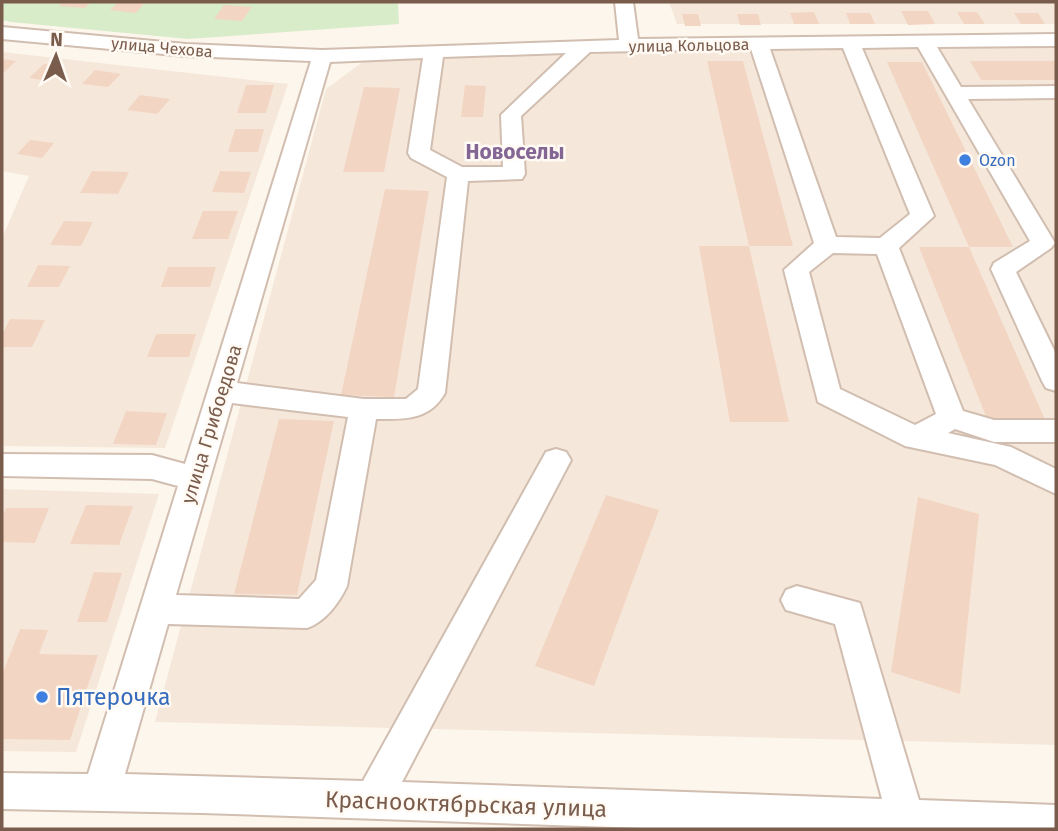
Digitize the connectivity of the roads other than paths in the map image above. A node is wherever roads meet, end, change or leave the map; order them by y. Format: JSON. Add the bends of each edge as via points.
{"nodes":[{"id":1,"x":624,"y":2,"type":"edge"},
{"id":2,"x":2,"y":33,"type":"edge"},
{"id":3,"x":1056,"y":40,"type":"edge"},
{"id":4,"x":924,"y":42,"type":"junction"},
{"id":5,"x":850,"y":43,"type":"junction"},
{"id":6,"x":759,"y":44,"type":"junction"},
{"id":7,"x":628,"y":45,"type":"junction"},
{"id":8,"x":584,"y":47,"type":"junction"},
{"id":9,"x":434,"y":52,"type":"junction"},
{"id":10,"x":322,"y":56,"type":"junction"},
{"id":11,"x":1056,"y":92,"type":"edge"},
{"id":12,"x":954,"y":93,"type":"junction"},
{"id":13,"x":458,"y":174,"type":"junction"},
{"id":14,"x":827,"y":245,"type":"junction"},
{"id":15,"x":886,"y":246,"type":"junction"},
{"id":16,"x":1056,"y":380,"type":"edge"},
{"id":17,"x":221,"y":391,"type":"junction"},
{"id":18,"x":364,"y":409,"type":"junction"},
{"id":19,"x":952,"y":418,"type":"junction"},
{"id":20,"x":1056,"y":431,"type":"edge"},
{"id":21,"x":915,"y":438,"type":"junction"},
{"id":22,"x":556,"y":460,"type":"dead end"},
{"id":23,"x":2,"y":466,"type":"edge"},
{"id":24,"x":195,"y":479,"type":"junction"},
{"id":25,"x":1056,"y":482,"type":"edge"},
{"id":26,"x":797,"y":600,"type":"dead end"},
{"id":27,"x":156,"y":609,"type":"junction"},
{"id":28,"x":2,"y":791,"type":"edge"},
{"id":29,"x":101,"y":792,"type":"junction"},
{"id":30,"x":372,"y":801,"type":"junction"},
{"id":31,"x":906,"y":819,"type":"junction"},
{"id":32,"x":1056,"y":824,"type":"edge"}],
"edges":[{"from":1,"to":7,"type":"street"},
{"from":2,"to":10,"type":"street","name":"улица Чехова","via":[[186,50]]},
{"from":3,"to":4,"type":"street","name":"улица Кольцова"},
{"from":4,"to":5,"type":"street","name":"улица Кольцова"},
{"from":4,"to":12,"type":"street"},
{"from":5,"to":6,"type":"street","name":"улица Кольцова"},
{"from":5,"to":15,"type":"street","via":[[922,216]]},
{"from":6,"to":7,"type":"street","name":"улица Кольцова"},
{"from":6,"to":14,"type":"street"},
{"from":7,"to":8,"type":"street","name":"улица Кольцова"},
{"from":8,"to":9,"type":"street","name":"улица Кольцова"},
{"from":8,"to":13,"type":"street","via":[[511,115],[514,174]]},
{"from":9,"to":10,"type":"street","name":"улица Кольцова"},
{"from":9,"to":13,"type":"street","via":[[419,153]]},
{"from":10,"to":17,"type":"street","name":"улица Грибоедова"},
{"from":11,"to":12,"type":"street"},
{"from":12,"to":16,"type":"street","via":[[1043,243],[1003,269]]},
{"from":13,"to":18,"type":"street","via":[[431,393],[412,409]]},
{"from":14,"to":15,"type":"street"},
{"from":14,"to":21,"type":"street","via":[[796,270],[828,395]]},
{"from":15,"to":19,"type":"street"},
{"from":17,"to":18,"type":"street"},
{"from":17,"to":24,"type":"street","name":"улица Грибоедова"},
{"from":18,"to":27,"type":"street","via":[[331,586],[307,614]]},
{"from":19,"to":20,"type":"street","via":[[994,430]]},
{"from":19,"to":21,"type":"street"},
{"from":21,"to":25,"type":"street","via":[[1000,455]]},
{"from":22,"to":30,"type":"street"},
{"from":23,"to":24,"type":"street","via":[[152,467]]},
{"from":24,"to":27,"type":"street","name":"улица Грибоедова"},
{"from":26,"to":31,"type":"street","via":[[848,613]]},
{"from":27,"to":29,"type":"street","name":"улица Грибоедова"},
{"from":28,"to":29,"type":"street","name":"Краснооктябрьская улица"},
{"from":29,"to":30,"type":"street","name":"Краснооктябрьская улица"},
{"from":30,"to":31,"type":"street","name":"Краснооктябрьская улица"},
{"from":31,"to":32,"type":"street","name":"Краснооктябрьская улица"}]}
